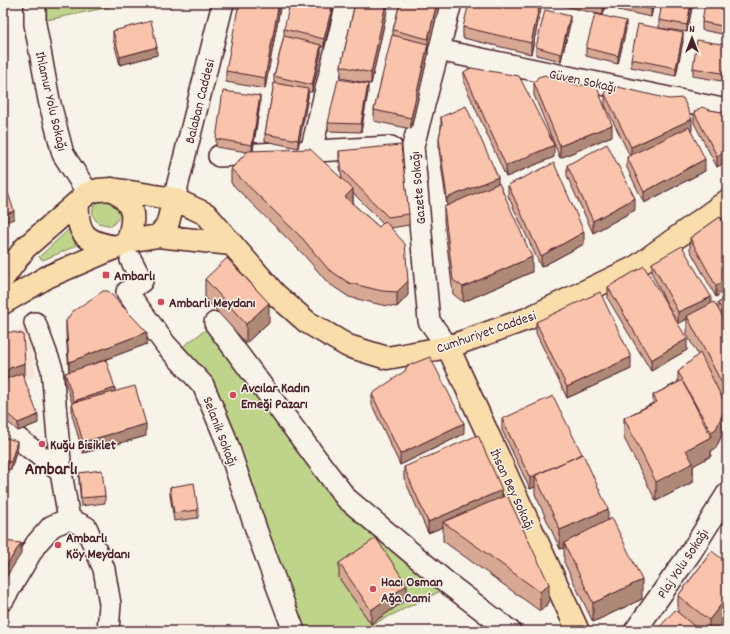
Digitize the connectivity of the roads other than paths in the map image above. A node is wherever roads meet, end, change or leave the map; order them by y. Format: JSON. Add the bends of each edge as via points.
{"nodes":[{"id":1,"x":35,"y":3,"type":"edge"},
{"id":2,"x":223,"y":3,"type":"edge"},
{"id":3,"x":347,"y":3,"type":"edge"},
{"id":4,"x":451,"y":3,"type":"edge"},
{"id":5,"x":438,"y":50,"type":"junction"},
{"id":6,"x":727,"y":110,"type":"edge"},
{"id":7,"x":413,"y":146,"type":"junction"},
{"id":8,"x":311,"y":151,"type":"junction"},
{"id":9,"x":219,"y":156,"type":"dead end"},
{"id":10,"x":112,"y":189,"type":"junction"},
{"id":11,"x":83,"y":198,"type":"junction"},
{"id":12,"x":174,"y":198,"type":"junction"},
{"id":13,"x":727,"y":201,"type":"edge"},
{"id":14,"x":158,"y":236,"type":"junction"},
{"id":15,"x":231,"y":244,"type":"junction"},
{"id":16,"x":125,"y":249,"type":"junction"},
{"id":17,"x":3,"y":278,"type":"edge"},
{"id":18,"x":3,"y":303,"type":"edge"},
{"id":19,"x":35,"y":323,"type":"dead end"},
{"id":20,"x":214,"y":323,"type":"dead end"},
{"id":21,"x":448,"y":347,"type":"junction"},
{"id":22,"x":3,"y":427,"type":"edge"},
{"id":23,"x":62,"y":472,"type":"junction"},
{"id":24,"x":727,"y":496,"type":"edge"},
{"id":25,"x":69,"y":519,"type":"junction"},
{"id":26,"x":3,"y":600,"type":"edge"},
{"id":27,"x":108,"y":631,"type":"edge"},
{"id":28,"x":294,"y":631,"type":"edge"},
{"id":29,"x":510,"y":631,"type":"edge"},
{"id":30,"x":578,"y":631,"type":"edge"},
{"id":31,"x":635,"y":631,"type":"edge"}],
"edges":[{"from":1,"to":11,"type":"street","name":"Ihlamur Yolu Sokağı","via":[[35,24],[46,85],[63,154]]},
{"from":2,"to":12,"type":"street","name":"Balaban Caddesi"},
{"from":3,"to":8,"type":"street"},
{"from":4,"to":5,"type":"street","name":"Gazete Sokağı"},
{"from":5,"to":6,"type":"street","name":"Güven Sokağı"},
{"from":5,"to":7,"type":"street","name":"Gazete Sokağı"},
{"from":7,"to":8,"type":"street"},
{"from":7,"to":21,"type":"street","name":"Gazete Sokağı","via":[[429,321]]},
{"from":8,"to":9,"type":"street"},
{"from":10,"to":11,"type":"main road","via":[[98,190]]},
{"from":10,"to":12,"type":"main road","name":"Cumhuriyet Caddesi"},
{"from":10,"to":16,"type":"main road","via":[[130,205],[133,213]]},
{"from":11,"to":16,"type":"main road","via":[[77,215],[80,227],[87,238],[96,244]]},
{"from":11,"to":17,"type":"main road","via":[[25,248]]},
{"from":12,"to":14,"type":"main road","via":[[167,226]]},
{"from":12,"to":15,"type":"main road","name":"Cumhuriyet Caddesi","via":[[206,214]]},
{"from":13,"to":21,"type":"main road","name":"Cumhuriyet Caddesi","via":[[636,267],[526,319]]},
{"from":14,"to":15,"type":"main road"},
{"from":14,"to":16,"type":"main road"},
{"from":15,"to":21,"type":"main road","name":"Cumhuriyet Caddesi","via":[[275,294],[307,322],[348,346],[386,358]]},
{"from":16,"to":18,"type":"main road","via":[[47,276]]},
{"from":16,"to":28,"type":"street","name":"Selanik Sokağı","via":[[142,281],[127,292],[166,345],[203,385],[225,437]]},
{"from":19,"to":23,"type":"street","via":[[52,369]]},
{"from":20,"to":29,"type":"street","via":[[346,498],[451,586]]},
{"from":21,"to":30,"type":"main road","name":"İhsan Bey Sokağı"},
{"from":22,"to":23,"type":"street"},
{"from":23,"to":25,"type":"street"},
{"from":24,"to":31,"type":"street","name":"Plaj Yolu Sokağı"},
{"from":25,"to":26,"type":"street","via":[[52,526],[36,544]]},
{"from":25,"to":27,"type":"street","via":[[86,527],[104,569],[110,604]]}]}
